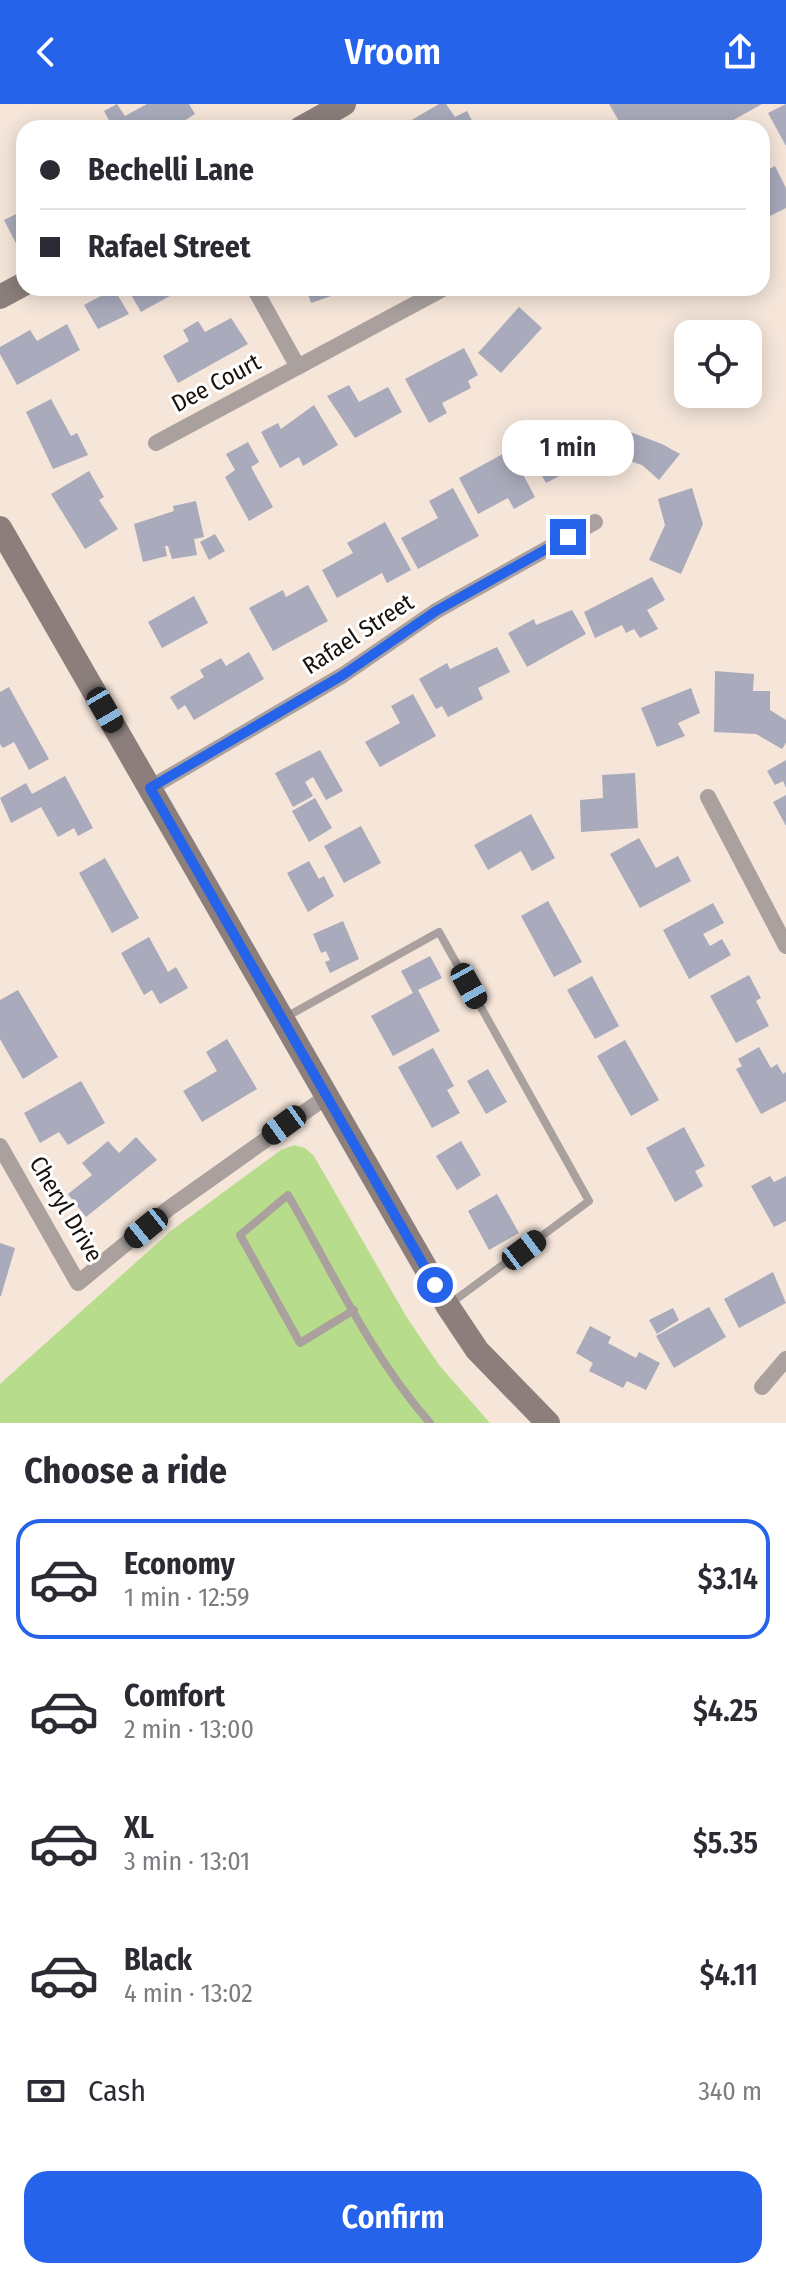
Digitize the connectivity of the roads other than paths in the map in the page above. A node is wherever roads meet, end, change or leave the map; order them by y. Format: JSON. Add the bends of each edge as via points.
{"nodes":[{"id":1,"x":344,"y":104,"type":"edge"},
{"id":2,"x":315,"y":120,"type":"edge"},
{"id":3,"x":258,"y":296,"type":"edge"},
{"id":4,"x":430,"y":296,"type":"edge"},
{"id":5,"x":298,"y":367,"type":"junction"},
{"id":6,"x":156,"y":443,"type":"dead end"},
{"id":7,"x":595,"y":522,"type":"dead end"},
{"id":8,"x":0,"y":528,"type":"edge"},
{"id":9,"x":150,"y":788,"type":"junction"},
{"id":10,"x":708,"y":797,"type":"dead end"},
{"id":11,"x":786,"y":946,"type":"edge"},
{"id":12,"x":282,"y":1019,"type":"junction"},
{"id":13,"x":326,"y":1097,"type":"junction"},
{"id":14,"x":0,"y":1146,"type":"edge"},
{"id":15,"x":447,"y":1305,"type":"junction"},
{"id":16,"x":354,"y":1310,"type":"junction"},
{"id":17,"x":786,"y":1359,"type":"edge"},
{"id":18,"x":762,"y":1387,"type":"dead end"},
{"id":19,"x":430,"y":1423,"type":"edge"},
{"id":20,"x":548,"y":1423,"type":"edge"}],
"edges":[{"from":1,"to":2,"type":"main road"},
{"from":3,"to":5,"type":"street","name":"Dee Court"},
{"from":4,"to":5,"type":"street","name":"Dee Court"},
{"from":5,"to":6,"type":"street","name":"Dee Court"},
{"from":7,"to":9,"type":"street","name":"Rafael Street","via":[[436,611],[343,675]]},
{"from":8,"to":9,"type":"main road"},
{"from":9,"to":12,"type":"main road"},
{"from":10,"to":11,"type":"street"},
{"from":12,"to":13,"type":"main road"},
{"from":12,"to":15,"type":"lane","via":[[439,932],[589,1201]]},
{"from":13,"to":14,"type":"street","name":"Cheryl Drive","via":[[168,1209],[78,1283]]},
{"from":13,"to":15,"type":"main road"},
{"from":15,"to":20,"type":"main road","via":[[492,1366]]},
{"from":16,"to":16,"type":"lane","via":[[288,1195],[240,1235],[300,1343]]},
{"from":16,"to":19,"type":"lane","via":[[387,1368]]},
{"from":17,"to":18,"type":"street"}]}
